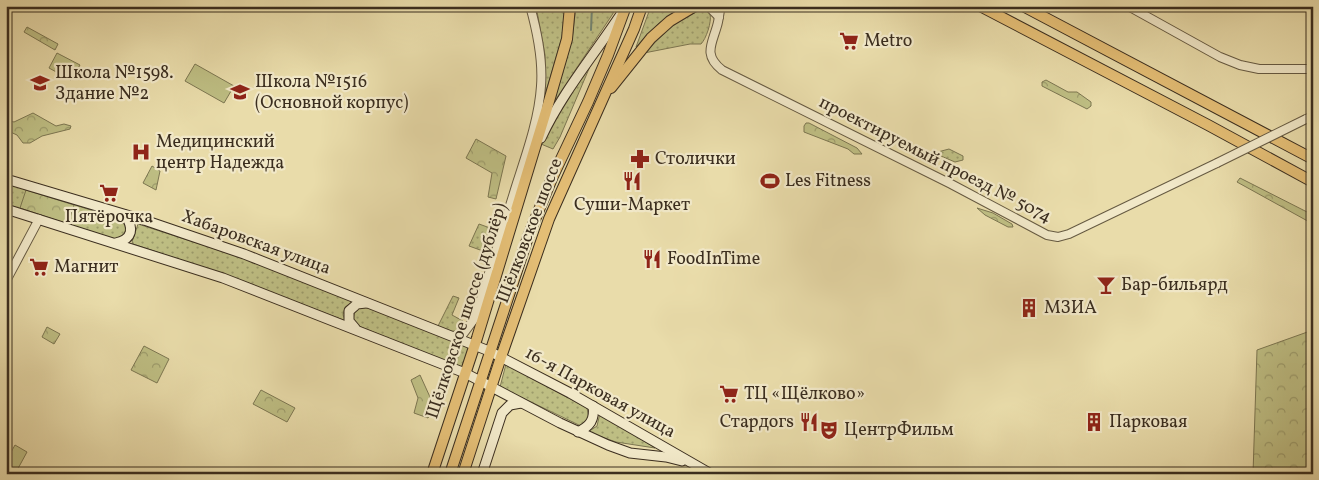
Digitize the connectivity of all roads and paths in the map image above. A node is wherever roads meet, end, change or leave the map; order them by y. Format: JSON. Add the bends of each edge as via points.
{"nodes":[{"id":1,"x":530,"y":6,"type":"edge"},
{"id":2,"x":570,"y":6,"type":"edge"},
{"id":3,"x":642,"y":6,"type":"edge"},
{"id":4,"x":695,"y":6,"type":"edge"},
{"id":5,"x":708,"y":6,"type":"edge"},
{"id":6,"x":721,"y":6,"type":"edge"},
{"id":7,"x":975,"y":6,"type":"edge"},
{"id":8,"x":980,"y":6,"type":"edge"},
{"id":9,"x":1023,"y":6,"type":"edge"},
{"id":10,"x":1128,"y":6,"type":"edge"},
{"id":11,"x":625,"y":7,"type":"edge"},
{"id":12,"x":1031,"y":9,"type":"edge"},
{"id":13,"x":999,"y":16,"type":"junction"},
{"id":14,"x":719,"y":17,"type":"junction"},
{"id":15,"x":1313,"y":69,"type":"edge"},
{"id":16,"x":604,"y":97,"type":"junction"},
{"id":17,"x":1309,"y":118,"type":"edge"},
{"id":18,"x":532,"y":158,"type":"junction"},
{"id":19,"x":1313,"y":159,"type":"edge"},
{"id":20,"x":6,"y":179,"type":"edge"},
{"id":21,"x":1313,"y":182,"type":"edge"},
{"id":22,"x":6,"y":209,"type":"edge"},
{"id":23,"x":125,"y":215,"type":"junction"},
{"id":24,"x":40,"y":219,"type":"junction"},
{"id":25,"x":116,"y":243,"type":"junction"},
{"id":26,"x":6,"y":281,"type":"edge"},
{"id":27,"x":369,"y":303,"type":"junction"},
{"id":28,"x":358,"y":330,"type":"junction"},
{"id":29,"x":452,"y":336,"type":"junction"},
{"id":30,"x":474,"y":345,"type":"junction"},
{"id":31,"x":489,"y":351,"type":"junction"},
{"id":32,"x":501,"y":357,"type":"junction"},
{"id":33,"x":465,"y":373,"type":"junction"},
{"id":34,"x":480,"y":380,"type":"junction"},
{"id":35,"x":492,"y":387,"type":"junction"},
{"id":36,"x":522,"y":403,"type":"junction"},
{"id":37,"x":593,"y":406,"type":"junction"},
{"id":38,"x":578,"y":432,"type":"junction"},
{"id":39,"x":694,"y":465,"type":"junction"},
{"id":40,"x":432,"y":474,"type":"edge"},
{"id":41,"x":450,"y":474,"type":"edge"},
{"id":42,"x":464,"y":474,"type":"edge"},
{"id":43,"x":482,"y":474,"type":"edge"},
{"id":44,"x":711,"y":474,"type":"edge"}],
"edges":[{"from":1,"to":29,"type":"street","via":[[540,56],[541,86],[532,132],[475,318],[463,334]]},
{"from":2,"to":18,"type":"main road","name":"Щёлковское шоссе (дублёр)","via":[[567,39]]},
{"from":3,"to":16,"type":"main road","name":"Щёлковское шоссе"},
{"from":4,"to":16,"type":"main road","via":[[670,21],[651,38]]},
{"from":5,"to":14,"type":"street"},
{"from":6,"to":14,"type":"street","name":"проектируемый проезд № 5074"},
{"from":7,"to":13,"type":"main road"},
{"from":8,"to":13,"type":"main road"},
{"from":9,"to":12,"type":"main road"},
{"from":10,"to":15,"type":"street","via":[[1240,66]]},
{"from":11,"to":18,"type":"main road","via":[[555,112]]},
{"from":11,"to":31,"type":"main road","name":"Щёлковское шоссе","via":[[608,56],[536,214]]},
{"from":12,"to":19,"type":"main road"},
{"from":13,"to":21,"type":"main road"},
{"from":14,"to":17,"type":"street","name":"проектируемый проезд № 5074","bridge":true,"via":[[710,48],[711,57],[722,70],[1053,236],[1070,234]]},
{"from":16,"to":32,"type":"main road","name":"Щёлковское шоссе","via":[[549,219]]},
{"from":18,"to":30,"type":"main road","name":"Щёлковское шоссе (дублёр)"},
{"from":20,"to":23,"type":"main road","name":"Хабаровская улица"},
{"from":22,"to":24,"type":"main road"},
{"from":23,"to":25,"type":"main road","via":[[130,222],[129,235]]},
{"from":23,"to":27,"type":"main road","name":"Хабаровская улица","via":[[244,254]]},
{"from":24,"to":25,"type":"main road"},
{"from":24,"to":26,"type":"street"},
{"from":25,"to":28,"type":"main road","via":[[223,278]]},
{"from":27,"to":28,"type":"main road","via":[[357,304],[349,311],[349,321]]},
{"from":27,"to":29,"type":"main road","name":"Хабаровская улица"},
{"from":28,"to":33,"type":"main road"},
{"from":29,"to":30,"type":"main road","name":"Хабаровская улица"},
{"from":30,"to":31,"type":"main road","name":"Хабаровская улица"},
{"from":30,"to":33,"type":"main road","name":"Щёлковское шоссе (дублёр)"},
{"from":31,"to":32,"type":"main road","name":"16-я Парковая улица"},
{"from":31,"to":34,"type":"main road","name":"Щёлковское шоссе"},
{"from":32,"to":35,"type":"main road","name":"Щёлковское шоссе"},
{"from":32,"to":37,"type":"main road","name":"16-я Парковая улица"},
{"from":33,"to":34,"type":"main road"},
{"from":33,"to":40,"type":"main road","name":"Щёлковское шоссе (дублёр)"},
{"from":34,"to":35,"type":"main road","name":"16-я Парковая улица"},
{"from":34,"to":41,"type":"main road","name":"Щёлковское шоссе"},
{"from":35,"to":36,"type":"main road","name":"16-я Парковая улица"},
{"from":35,"to":42,"type":"main road","name":"Щёлковское шоссе"},
{"from":36,"to":38,"type":"main road","name":"16-я Парковая улица"},
{"from":36,"to":43,"type":"main road","via":[[510,406],[502,413]]},
{"from":37,"to":38,"type":"main road","via":[[592,422]]},
{"from":37,"to":39,"type":"main road","name":"16-я Парковая улица"},
{"from":38,"to":39,"type":"main road","name":"16-я Парковая улица","via":[[630,454],[666,457]]},
{"from":39,"to":44,"type":"main road","name":"16-я Парковая улица"}]}
